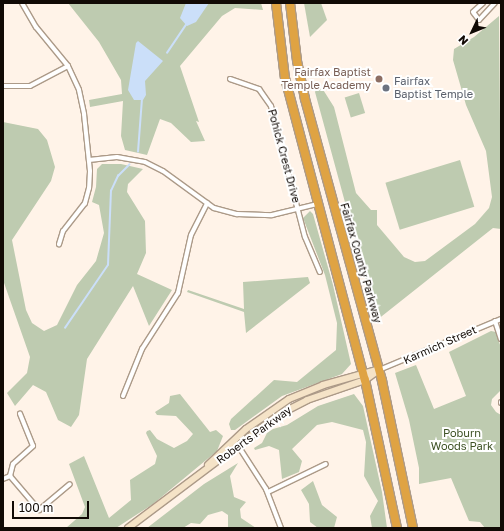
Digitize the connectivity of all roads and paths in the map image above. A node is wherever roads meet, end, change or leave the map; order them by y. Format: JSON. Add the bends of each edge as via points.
{"nodes":[{"id":1,"x":22,"y":3,"type":"edge"},
{"id":2,"x":276,"y":3,"type":"edge"},
{"id":3,"x":290,"y":3,"type":"edge"},
{"id":4,"x":483,"y":3,"type":"edge"},
{"id":5,"x":495,"y":3,"type":"edge"},
{"id":6,"x":68,"y":66,"type":"junction"},
{"id":7,"x":230,"y":78,"type":"dead end"},
{"id":8,"x":3,"y":86,"type":"edge"},
{"id":9,"x":89,"y":160,"type":"junction"},
{"id":10,"x":207,"y":203,"type":"junction"},
{"id":11,"x":317,"y":204,"type":"junction"},
{"id":12,"x":299,"y":209,"type":"junction"},
{"id":13,"x":59,"y":244,"type":"dead end"},
{"id":14,"x":320,"y":272,"type":"dead end"},
{"id":15,"x":501,"y":319,"type":"edge"},
{"id":16,"x":495,"y":321,"type":"junction"},
{"id":17,"x":501,"y":339,"type":"edge"},
{"id":18,"x":379,"y":370,"type":"junction"},
{"id":19,"x":364,"y":376,"type":"junction"},
{"id":20,"x":123,"y":396,"type":"dead end"},
{"id":21,"x":20,"y":414,"type":"dead end"},
{"id":22,"x":234,"y":440,"type":"junction"},
{"id":23,"x":238,"y":446,"type":"junction"},
{"id":24,"x":326,"y":464,"type":"dead end"},
{"id":25,"x":10,"y":476,"type":"junction"},
{"id":26,"x":3,"y":479,"type":"edge"},
{"id":27,"x":70,"y":484,"type":"dead end"},
{"id":28,"x":180,"y":490,"type":"junction"},
{"id":29,"x":268,"y":492,"type":"junction"},
{"id":30,"x":128,"y":528,"type":"edge"},
{"id":31,"x":281,"y":528,"type":"edge"},
{"id":32,"x":397,"y":528,"type":"edge"},
{"id":33,"x":413,"y":528,"type":"edge"}],
"edges":[{"from":1,"to":6,"type":"street","via":[[36,27]]},
{"from":2,"to":11,"type":"highway","via":[[285,78]]},
{"from":3,"to":18,"type":"highway","name":"Fairfax County Parkway","via":[[297,61],[305,99]]},
{"from":4,"to":5,"type":"street","via":[[473,12],[479,20]]},
{"from":6,"to":8,"type":"street","via":[[30,86]]},
{"from":6,"to":9,"type":"street","via":[[81,98]]},
{"from":7,"to":12,"type":"street","name":"Pohick Crest Drive","via":[[252,85],[266,96],[276,120]]},
{"from":9,"to":10,"type":"street","via":[[118,157],[145,162],[163,171]]},
{"from":9,"to":13,"type":"street","via":[[90,179],[87,196],[81,209],[63,231]]},
{"from":10,"to":12,"type":"street","via":[[248,216]]},
{"from":10,"to":20,"type":"street","via":[[191,235],[178,293],[142,349]]},
{"from":11,"to":12,"type":"street"},
{"from":11,"to":19,"type":"highway"},
{"from":12,"to":14,"type":"street","name":"Pohick Crest Drive","via":[[305,237]]},
{"from":15,"to":16,"type":"street","name":"Karmich Street"},
{"from":16,"to":17,"type":"street"},
{"from":16,"to":18,"type":"street","name":"Karmich Street"},
{"from":18,"to":19,"type":"main road","name":"Roberts Parkway"},
{"from":18,"to":33,"type":"highway","name":"Fairfax County Parkway"},
{"from":19,"to":22,"type":"main road","name":"Roberts Parkway","via":[[289,399]]},
{"from":19,"to":23,"type":"main road","name":"Roberts Parkway","via":[[294,406]]},
{"from":19,"to":32,"type":"highway"},
{"from":21,"to":25,"type":"street","via":[[33,446],[13,464]]},
{"from":22,"to":23,"type":"street"},
{"from":22,"to":28,"type":"main road","name":"Roberts Parkway"},
{"from":23,"to":28,"type":"main road","name":"Roberts Parkway"},
{"from":23,"to":29,"type":"street"},
{"from":24,"to":29,"type":"street"},
{"from":25,"to":26,"type":"street"},
{"from":25,"to":27,"type":"street","via":[[39,510]]},
{"from":28,"to":30,"type":"main road","name":"Roberts Parkway"},
{"from":29,"to":31,"type":"street"}]}
